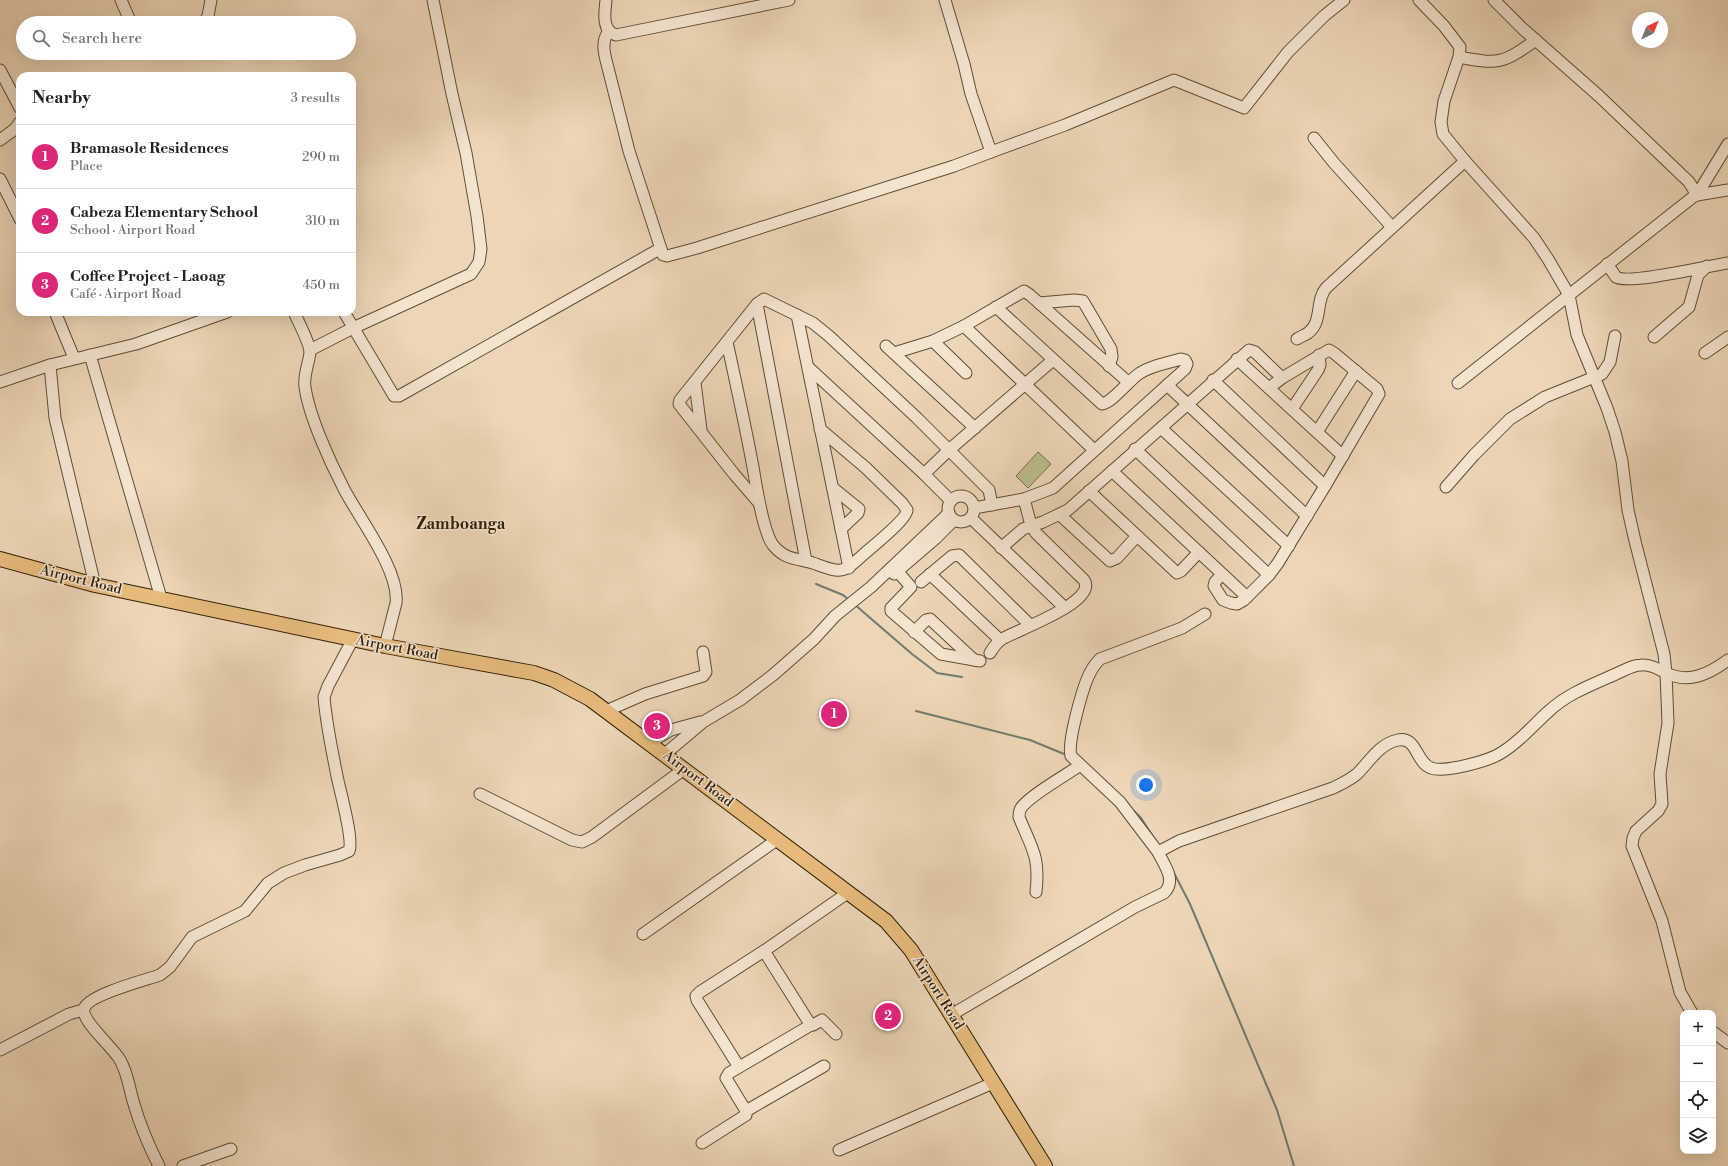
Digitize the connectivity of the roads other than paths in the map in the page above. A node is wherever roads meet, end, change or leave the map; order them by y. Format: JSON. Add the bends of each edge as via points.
{"nodes":[{"id":1,"x":121,"y":0,"type":"edge"},
{"id":2,"x":211,"y":0,"type":"edge"},
{"id":3,"x":433,"y":0,"type":"edge"},
{"id":4,"x":606,"y":0,"type":"edge"},
{"id":5,"x":789,"y":0,"type":"edge"},
{"id":6,"x":945,"y":0,"type":"edge"},
{"id":7,"x":1344,"y":0,"type":"edge"},
{"id":8,"x":1419,"y":0,"type":"edge"},
{"id":9,"x":1494,"y":0,"type":"edge"},
{"id":10,"x":128,"y":16,"type":"edge"},
{"id":11,"x":208,"y":16,"type":"edge"},
{"id":12,"x":609,"y":31,"type":"junction"},
{"id":13,"x":1536,"y":40,"type":"junction"},
{"id":14,"x":1459,"y":57,"type":"junction"},
{"id":15,"x":0,"y":70,"type":"edge"},
{"id":16,"x":16,"y":100,"type":"edge"},
{"id":17,"x":16,"y":128,"type":"edge"},
{"id":18,"x":1314,"y":138,"type":"dead end"},
{"id":19,"x":0,"y":140,"type":"edge"},
{"id":20,"x":1728,"y":144,"type":"edge"},
{"id":21,"x":991,"y":152,"type":"junction"},
{"id":22,"x":1465,"y":161,"type":"junction"},
{"id":23,"x":0,"y":179,"type":"edge"},
{"id":24,"x":1728,"y":190,"type":"edge"},
{"id":25,"x":1696,"y":195,"type":"junction"},
{"id":26,"x":16,"y":211,"type":"edge"},
{"id":27,"x":1392,"y":227,"type":"junction"},
{"id":28,"x":661,"y":249,"type":"junction"},
{"id":29,"x":1728,"y":263,"type":"edge"},
{"id":30,"x":1607,"y":264,"type":"junction"},
{"id":31,"x":1707,"y":266,"type":"junction"},
{"id":32,"x":1569,"y":295,"type":"junction"},
{"id":33,"x":1040,"y":303,"type":"junction"},
{"id":34,"x":757,"y":304,"type":"junction"},
{"id":35,"x":996,"y":308,"type":"junction"},
{"id":36,"x":797,"y":315,"type":"junction"},
{"id":37,"x":57,"y":316,"type":"edge"},
{"id":38,"x":216,"y":316,"type":"edge"},
{"id":39,"x":296,"y":316,"type":"edge"},
{"id":40,"x":346,"y":316,"type":"edge"},
{"id":41,"x":964,"y":326,"type":"junction"},
{"id":42,"x":353,"y":328,"type":"junction"},
{"id":43,"x":1615,"y":336,"type":"dead end"},
{"id":44,"x":1654,"y":337,"type":"dead end"},
{"id":45,"x":1728,"y":337,"type":"edge"},
{"id":46,"x":1297,"y":339,"type":"dead end"},
{"id":47,"x":933,"y":341,"type":"junction"},
{"id":48,"x":728,"y":342,"type":"junction"},
{"id":49,"x":314,"y":348,"type":"junction"},
{"id":50,"x":1705,"y":353,"type":"dead end"},
{"id":51,"x":90,"y":355,"type":"junction"},
{"id":52,"x":1319,"y":355,"type":"junction"},
{"id":53,"x":74,"y":358,"type":"junction"},
{"id":54,"x":1237,"y":359,"type":"junction"},
{"id":55,"x":1053,"y":360,"type":"junction"},
{"id":56,"x":50,"y":365,"type":"junction"},
{"id":57,"x":1109,"y":366,"type":"junction"},
{"id":58,"x":808,"y":367,"type":"junction"},
{"id":59,"x":1356,"y":371,"type":"junction"},
{"id":60,"x":966,"y":373,"type":"dead end"},
{"id":61,"x":1282,"y":378,"type":"junction"},
{"id":62,"x":1595,"y":378,"type":"junction"},
{"id":63,"x":1213,"y":380,"type":"junction"},
{"id":64,"x":0,"y":382,"type":"edge"},
{"id":65,"x":1128,"y":382,"type":"junction"},
{"id":66,"x":695,"y":383,"type":"junction"},
{"id":67,"x":1458,"y":383,"type":"dead end"},
{"id":68,"x":1026,"y":384,"type":"junction"},
{"id":69,"x":1167,"y":385,"type":"junction"},
{"id":70,"x":1269,"y":388,"type":"junction"},
{"id":71,"x":1187,"y":404,"type":"junction"},
{"id":72,"x":1292,"y":409,"type":"junction"},
{"id":73,"x":975,"y":428,"type":"junction"},
{"id":74,"x":1161,"y":428,"type":"junction"},
{"id":75,"x":820,"y":429,"type":"junction"},
{"id":76,"x":701,"y":430,"type":"junction"},
{"id":77,"x":1317,"y":432,"type":"junction"},
{"id":78,"x":949,"y":450,"type":"junction"},
{"id":79,"x":1094,"y":450,"type":"junction"},
{"id":80,"x":1135,"y":450,"type":"junction"},
{"id":81,"x":1343,"y":456,"type":"junction"},
{"id":82,"x":1112,"y":471,"type":"junction"},
{"id":83,"x":924,"y":474,"type":"junction"},
{"id":84,"x":1325,"y":486,"type":"junction"},
{"id":85,"x":1446,"y":487,"type":"dead end"},
{"id":86,"x":832,"y":488,"type":"junction"},
{"id":87,"x":1089,"y":492,"type":"junction"},
{"id":88,"x":1024,"y":499,"type":"junction"},
{"id":89,"x":951,"y":501,"type":"junction"},
{"id":90,"x":760,"y":502,"type":"junction"},
{"id":91,"x":992,"y":505,"type":"junction"},
{"id":92,"x":972,"y":513,"type":"junction"},
{"id":93,"x":1060,"y":515,"type":"junction"},
{"id":94,"x":951,"y":516,"type":"junction"},
{"id":95,"x":1307,"y":516,"type":"junction"},
{"id":96,"x":1031,"y":525,"type":"junction"},
{"id":97,"x":841,"y":530,"type":"junction"},
{"id":98,"x":1137,"y":536,"type":"junction"},
{"id":99,"x":923,"y":544,"type":"junction"},
{"id":100,"x":1289,"y":546,"type":"junction"},
{"id":101,"x":1001,"y":548,"type":"junction"},
{"id":102,"x":1199,"y":552,"type":"junction"},
{"id":103,"x":0,"y":559,"type":"edge"},
{"id":104,"x":806,"y":561,"type":"junction"},
{"id":105,"x":849,"y":568,"type":"junction"},
{"id":106,"x":898,"y":572,"type":"junction"},
{"id":107,"x":930,"y":574,"type":"junction"},
{"id":108,"x":1222,"y":574,"type":"junction"},
{"id":109,"x":1269,"y":575,"type":"junction"},
{"id":110,"x":921,"y":582,"type":"dead end"},
{"id":111,"x":95,"y":585,"type":"junction"},
{"id":112,"x":871,"y":587,"type":"junction"},
{"id":113,"x":1247,"y":597,"type":"junction"},
{"id":114,"x":161,"y":598,"type":"junction"},
{"id":115,"x":1065,"y":608,"type":"junction"},
{"id":116,"x":1205,"y":614,"type":"dead end"},
{"id":117,"x":1030,"y":625,"type":"junction"},
{"id":118,"x":914,"y":632,"type":"junction"},
{"id":119,"x":353,"y":639,"type":"junction"},
{"id":120,"x":1000,"y":640,"type":"junction"},
{"id":121,"x":385,"y":646,"type":"junction"},
{"id":122,"x":703,"y":652,"type":"dead end"},
{"id":123,"x":990,"y":653,"type":"dead end"},
{"id":124,"x":1728,"y":660,"type":"edge"},
{"id":125,"x":1666,"y":673,"type":"junction"},
{"id":126,"x":606,"y":711,"type":"junction"},
{"id":127,"x":703,"y":722,"type":"junction"},
{"id":128,"x":649,"y":743,"type":"junction"},
{"id":129,"x":665,"y":754,"type":"junction"},
{"id":130,"x":1080,"y":766,"type":"junction"},
{"id":131,"x":684,"y":769,"type":"junction"},
{"id":132,"x":480,"y":794,"type":"dead end"},
{"id":133,"x":778,"y":839,"type":"junction"},
{"id":134,"x":1158,"y":852,"type":"junction"},
{"id":135,"x":849,"y":892,"type":"junction"},
{"id":136,"x":1036,"y":892,"type":"dead end"},
{"id":137,"x":643,"y":934,"type":"dead end"},
{"id":138,"x":764,"y":951,"type":"junction"},
{"id":139,"x":83,"y":1010,"type":"junction"},
{"id":140,"x":1690,"y":1010,"type":"edge"},
{"id":141,"x":951,"y":1015,"type":"junction"},
{"id":142,"x":811,"y":1025,"type":"junction"},
{"id":143,"x":836,"y":1034,"type":"dead end"},
{"id":144,"x":1716,"y":1034,"type":"edge"},
{"id":145,"x":1728,"y":1042,"type":"edge"},
{"id":146,"x":0,"y":1050,"type":"edge"},
{"id":147,"x":739,"y":1066,"type":"junction"},
{"id":148,"x":824,"y":1066,"type":"dead end"},
{"id":149,"x":993,"y":1083,"type":"junction"},
{"id":150,"x":746,"y":1111,"type":"junction"},
{"id":151,"x":702,"y":1143,"type":"dead end"},
{"id":152,"x":231,"y":1149,"type":"dead end"},
{"id":153,"x":839,"y":1150,"type":"dead end"},
{"id":154,"x":159,"y":1166,"type":"edge"},
{"id":155,"x":183,"y":1166,"type":"edge"},
{"id":156,"x":1045,"y":1166,"type":"edge"}],
"edges":[{"from":1,"to":10,"type":"street"},
{"from":2,"to":11,"type":"street"},
{"from":3,"to":42,"type":"street","via":[[466,153],[477,216],[480,257],[471,274]]},
{"from":4,"to":12,"type":"street","via":[[605,20]]},
{"from":5,"to":12,"type":"street","via":[[618,35]]},
{"from":6,"to":21,"type":"street","via":[[971,94]]},
{"from":7,"to":21,"type":"street","via":[[1288,52],[1244,108],[1174,80],[1079,120]]},
{"from":8,"to":14,"type":"street","via":[[1458,42]]},
{"from":9,"to":13,"type":"street"},
{"from":12,"to":28,"type":"street","via":[[604,39],[607,64],[629,151]]},
{"from":13,"to":14,"type":"street","via":[[1502,60],[1487,62]]},
{"from":13,"to":25,"type":"street","via":[[1689,182]]},
{"from":14,"to":22,"type":"street","via":[[1444,102],[1441,128],[1446,139]]},
{"from":15,"to":16,"type":"street"},
{"from":17,"to":19,"type":"street"},
{"from":18,"to":27,"type":"street"},
{"from":20,"to":25,"type":"street"},
{"from":21,"to":28,"type":"street","via":[[697,248],[667,256],[663,255]]},
{"from":22,"to":27,"type":"street"},
{"from":22,"to":32,"type":"street","via":[[1534,238]]},
{"from":23,"to":26,"type":"street"},
{"from":24,"to":25,"type":"street"},
{"from":25,"to":30,"type":"street"},
{"from":27,"to":46,"type":"street","via":[[1322,293],[1315,324]]},
{"from":28,"to":42,"type":"street","via":[[628,265],[399,396],[394,396]]},
{"from":29,"to":31,"type":"street"},
{"from":30,"to":31,"type":"street","via":[[1616,277],[1624,279],[1650,277]]},
{"from":30,"to":32,"type":"street"},
{"from":31,"to":44,"type":"street","via":[[1698,275],[1689,307]]},
{"from":32,"to":62,"type":"street","via":[[1577,335]]},
{"from":32,"to":67,"type":"street"},
{"from":33,"to":35,"type":"street","via":[[1024,292]]},
{"from":33,"to":57,"type":"street"},
{"from":33,"to":57,"type":"street","via":[[1083,301],[1111,349]]},
{"from":34,"to":36,"type":"street","via":[[764,299]]},
{"from":34,"to":48,"type":"street"},
{"from":34,"to":104,"type":"street"},
{"from":35,"to":41,"type":"street"},
{"from":35,"to":55,"type":"street"},
{"from":36,"to":58,"type":"street"},
{"from":36,"to":78,"type":"street","via":[[813,323],[829,336]]},
{"from":37,"to":53,"type":"street"},
{"from":38,"to":51,"type":"street","via":[[162,335]]},
{"from":39,"to":49,"type":"street"},
{"from":40,"to":42,"type":"street"},
{"from":41,"to":47,"type":"street"},
{"from":41,"to":68,"type":"street"},
{"from":42,"to":49,"type":"street"},
{"from":43,"to":62,"type":"street","via":[[1610,362],[1604,372]]},
{"from":45,"to":50,"type":"street"},
{"from":47,"to":60,"type":"street"},
{"from":47,"to":73,"type":"street","via":[[890,350]]},
{"from":48,"to":66,"type":"street"},
{"from":48,"to":90,"type":"street"},
{"from":49,"to":121,"type":"street","via":[[306,368],[304,386],[312,416],[344,489],[386,562],[395,584],[396,603]]},
{"from":51,"to":53,"type":"street"},
{"from":51,"to":114,"type":"street"},
{"from":52,"to":59,"type":"street","via":[[1330,351]]},
{"from":52,"to":61,"type":"street"},
{"from":52,"to":72,"type":"street","via":[[1318,370]]},
{"from":53,"to":56,"type":"street"},
{"from":54,"to":61,"type":"street","via":[[1251,349]]},
{"from":54,"to":63,"type":"street"},
{"from":54,"to":70,"type":"street"},
{"from":55,"to":65,"type":"street","via":[[1102,404]]},
{"from":55,"to":68,"type":"street"},
{"from":56,"to":64,"type":"street"},
{"from":56,"to":111,"type":"street","via":[[55,418]]},
{"from":57,"to":65,"type":"street"},
{"from":58,"to":75,"type":"street"},
{"from":58,"to":83,"type":"street"},
{"from":59,"to":77,"type":"street"},
{"from":59,"to":81,"type":"street","via":[[1377,389],[1379,394]]},
{"from":61,"to":70,"type":"street"},
{"from":62,"to":85,"type":"street","via":[[1545,397],[1510,419]]},
{"from":62,"to":125,"type":"street","via":[[1613,426],[1622,461],[1628,510],[1664,654]]},
{"from":63,"to":71,"type":"street"},
{"from":63,"to":84,"type":"street"},
{"from":65,"to":69,"type":"street","via":[[1149,368],[1185,360],[1185,369]]},
{"from":66,"to":76,"type":"street"},
{"from":66,"to":76,"type":"street","via":[[679,404]]},
{"from":68,"to":73,"type":"street"},
{"from":68,"to":79,"type":"street"},
{"from":69,"to":71,"type":"street"},
{"from":69,"to":79,"type":"street"},
{"from":70,"to":72,"type":"street"},
{"from":71,"to":74,"type":"street"},
{"from":71,"to":95,"type":"street"},
{"from":72,"to":77,"type":"street"},
{"from":73,"to":78,"type":"street"},
{"from":74,"to":80,"type":"street"},
{"from":74,"to":100,"type":"street"},
{"from":75,"to":86,"type":"street"},
{"from":75,"to":105,"type":"street","via":[[866,468],[907,510],[906,515]]},
{"from":76,"to":90,"type":"street","via":[[734,474]]},
{"from":77,"to":81,"type":"street"},
{"from":78,"to":83,"type":"street"},
{"from":78,"to":91,"type":"street","via":[[989,490]]},
{"from":79,"to":88,"type":"street","via":[[1053,488]]},
{"from":80,"to":82,"type":"street"},
{"from":80,"to":109,"type":"street"},
{"from":81,"to":84,"type":"street"},
{"from":82,"to":87,"type":"street"},
{"from":82,"to":102,"type":"street"},
{"from":83,"to":89,"type":"street"},
{"from":84,"to":95,"type":"street"},
{"from":86,"to":97,"type":"street"},
{"from":86,"to":97,"type":"street","via":[[859,509]]},
{"from":87,"to":93,"type":"street"},
{"from":87,"to":98,"type":"street"},
{"from":88,"to":91,"type":"street"},
{"from":88,"to":96,"type":"street"},
{"from":89,"to":92,"type":"street","via":[[965,497],[971,501]]},
{"from":89,"to":94,"type":"street","via":[[948,506]]},
{"from":90,"to":104,"type":"street","via":[[768,537],[773,546],[787,557]]},
{"from":91,"to":92,"type":"street"},
{"from":92,"to":94,"type":"street","via":[[961,522]]},
{"from":92,"to":101,"type":"street"},
{"from":93,"to":96,"type":"street"},
{"from":93,"to":98,"type":"street","via":[[1110,561],[1117,558]]},
{"from":94,"to":99,"type":"street"},
{"from":95,"to":100,"type":"street"},
{"from":96,"to":101,"type":"street","via":[[1018,532]]},
{"from":96,"to":115,"type":"street","via":[[1085,582],[1086,589],[1083,593]]},
{"from":97,"to":105,"type":"street"},
{"from":98,"to":102,"type":"street","via":[[1177,572]]},
{"from":99,"to":106,"type":"street"},
{"from":99,"to":112,"type":"street"},
{"from":100,"to":109,"type":"street"},
{"from":101,"to":115,"type":"street"},
{"from":102,"to":108,"type":"street"},
{"from":103,"to":111,"type":"main road","name":"Airport Road"},
{"from":104,"to":105,"type":"street","via":[[838,571]]},
{"from":106,"to":112,"type":"street"},
{"from":106,"to":118,"type":"street","via":[[911,587],[890,610]]},
{"from":107,"to":110,"type":"street"},
{"from":107,"to":117,"type":"street","via":[[952,556],[959,555]]},
{"from":107,"to":120,"type":"street"},
{"from":108,"to":113,"type":"street"},
{"from":108,"to":113,"type":"street","via":[[1214,586],[1223,600],[1237,604]]},
{"from":109,"to":113,"type":"street"},
{"from":111,"to":114,"type":"main road","name":"Airport Road"},
{"from":112,"to":127,"type":"street","via":[[835,616],[814,639],[767,680]]},
{"from":114,"to":119,"type":"main road","name":"Airport Road"},
{"from":115,"to":117,"type":"street"},
{"from":116,"to":130,"type":"street","via":[[1182,628],[1106,657],[1095,664],[1088,677],[1070,745],[1071,756]]},
{"from":117,"to":120,"type":"street"},
{"from":118,"to":118,"type":"street","via":[[930,619],[977,660],[941,654]]},
{"from":119,"to":121,"type":"main road","name":"Airport Road"},
{"from":119,"to":139,"type":"street","via":[[324,697],[349,832],[349,851],[284,873],[268,883],[245,911],[192,937],[166,971],[91,1000]]},
{"from":120,"to":123,"type":"street"},
{"from":121,"to":126,"type":"main road","name":"Airport Road","via":[[534,673],[573,689]]},
{"from":122,"to":126,"type":"street","via":[[706,672],[703,676],[645,694]]},
{"from":124,"to":125,"type":"street","via":[[1690,678],[1680,678]]},
{"from":125,"to":134,"type":"street","via":[[1642,664],[1600,682],[1559,702],[1501,753],[1475,763],[1443,769],[1431,768],[1423,762],[1407,740],[1393,742],[1374,754],[1351,779],[1333,788],[1179,841]]},
{"from":125,"to":140,"type":"street","via":[[1668,723],[1660,774],[1662,804],[1636,831],[1632,846],[1662,921],[1680,992]]},
{"from":126,"to":128,"type":"main road","name":"Airport Road"},
{"from":127,"to":128,"type":"street","via":[[672,730]]},
{"from":127,"to":129,"type":"street"},
{"from":128,"to":129,"type":"main road","name":"Airport Road"},
{"from":129,"to":131,"type":"main road","name":"Airport Road"},
{"from":130,"to":134,"type":"street","via":[[1120,802]]},
{"from":130,"to":136,"type":"street","via":[[1031,799],[1019,812],[1035,853],[1038,870]]},
{"from":131,"to":132,"type":"street","via":[[582,842],[572,840]]},
{"from":131,"to":133,"type":"main road","name":"Airport Road"},
{"from":133,"to":135,"type":"main road","name":"Airport Road"},
{"from":133,"to":137,"type":"street"},
{"from":134,"to":141,"type":"street","via":[[1171,881],[1164,893],[1135,907]]},
{"from":135,"to":138,"type":"street"},
{"from":135,"to":141,"type":"main road","name":"Airport Road","via":[[886,921],[911,950]]},
{"from":138,"to":142,"type":"street"},
{"from":138,"to":147,"type":"street","via":[[696,996]]},
{"from":139,"to":146,"type":"street","via":[[69,1014]]},
{"from":139,"to":154,"type":"street","via":[[85,1018],[122,1063],[138,1117]]},
{"from":141,"to":149,"type":"main road","name":"Airport Road"},
{"from":142,"to":143,"type":"street","via":[[822,1020]]},
{"from":142,"to":147,"type":"street"},
{"from":144,"to":145,"type":"street"},
{"from":147,"to":150,"type":"street","via":[[726,1078]]},
{"from":148,"to":150,"type":"street"},
{"from":149,"to":153,"type":"street"},
{"from":149,"to":156,"type":"main road","name":"Airport Road"},
{"from":150,"to":151,"type":"street","via":[[744,1118]]},
{"from":152,"to":155,"type":"street"}]}
